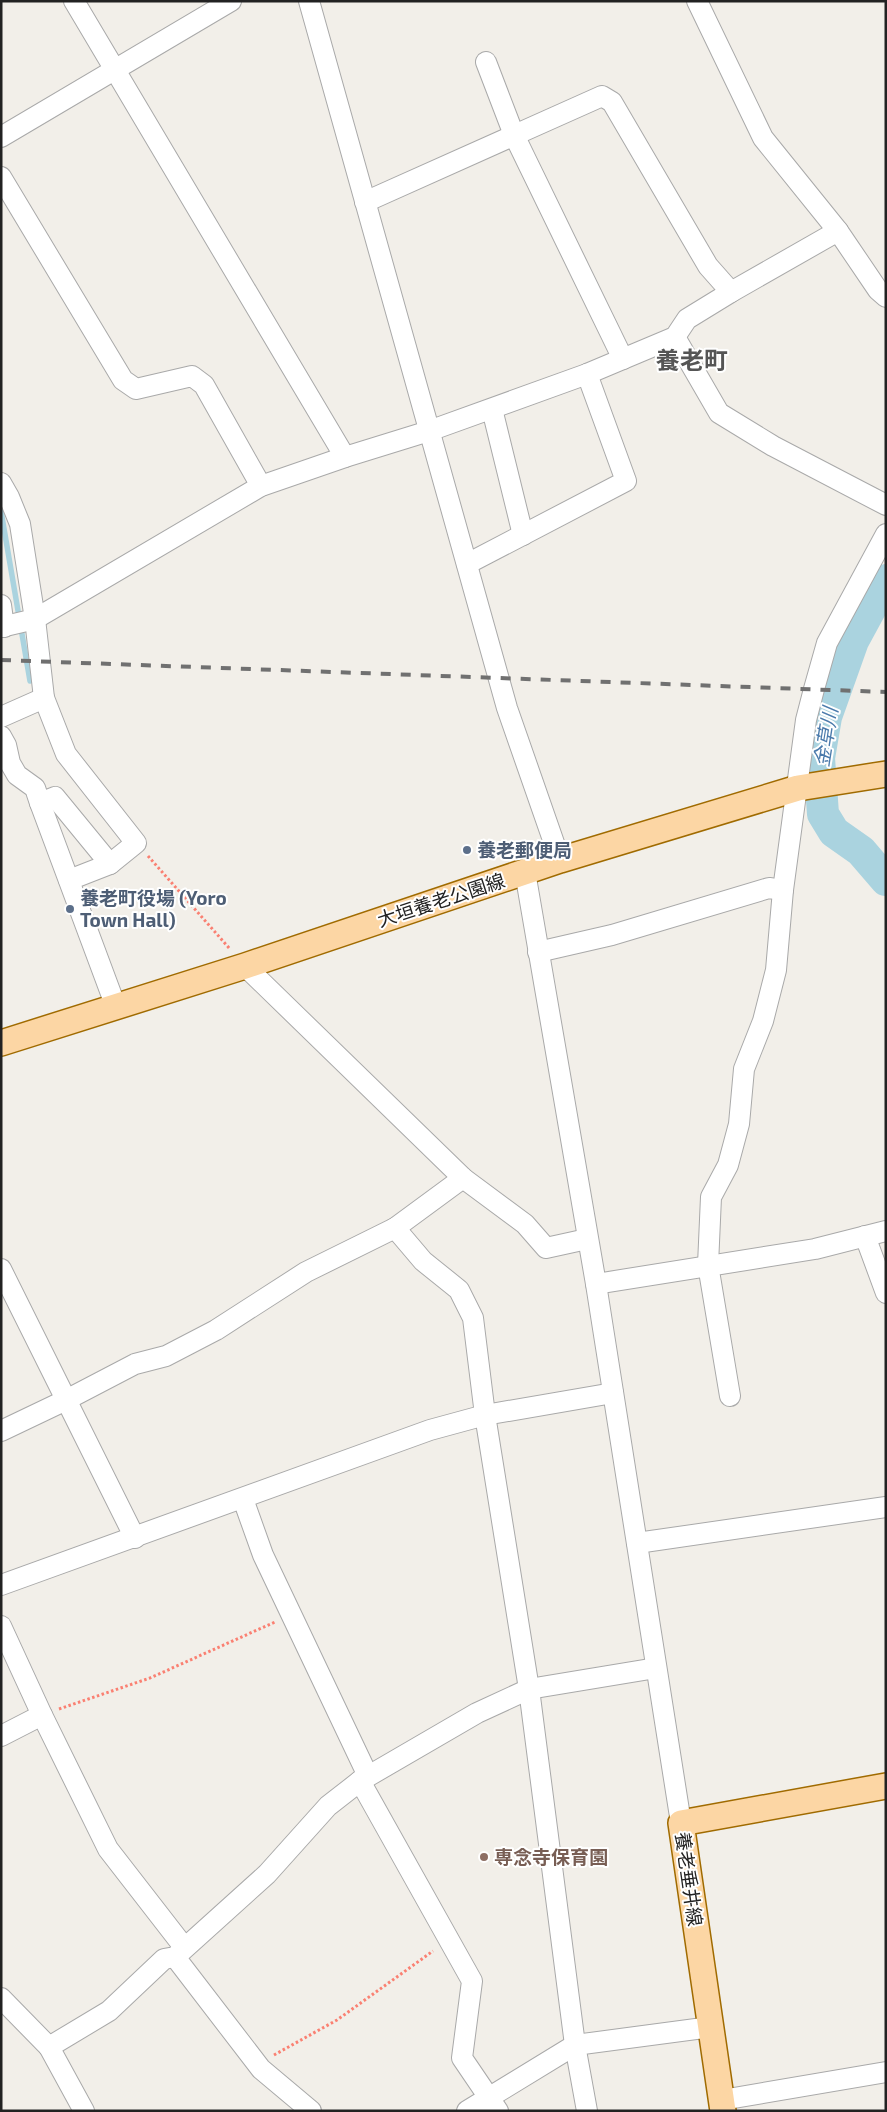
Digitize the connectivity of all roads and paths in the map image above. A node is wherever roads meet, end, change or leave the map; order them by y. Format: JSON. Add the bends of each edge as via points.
{"nodes":[{"id":1,"x":74,"y":1,"type":"edge"},
{"id":2,"x":231,"y":1,"type":"edge"},
{"id":3,"x":309,"y":1,"type":"edge"},
{"id":4,"x":697,"y":1,"type":"edge"},
{"id":5,"x":486,"y":62,"type":"dead end"},
{"id":6,"x":115,"y":68,"type":"junction"},
{"id":7,"x":514,"y":135,"type":"junction"},
{"id":8,"x":1,"y":137,"type":"edge"},
{"id":9,"x":1,"y":177,"type":"edge"},
{"id":10,"x":365,"y":202,"type":"junction"},
{"id":11,"x":838,"y":231,"type":"junction"},
{"id":12,"x":731,"y":292,"type":"junction"},
{"id":13,"x":886,"y":297,"type":"edge"},
{"id":14,"x":675,"y":338,"type":"junction"},
{"id":15,"x":624,"y":359,"type":"junction"},
{"id":16,"x":587,"y":374,"type":"junction"},
{"id":17,"x":492,"y":408,"type":"junction"},
{"id":18,"x":429,"y":431,"type":"junction"},
{"id":19,"x":346,"y":457,"type":"junction"},
{"id":20,"x":1,"y":484,"type":"edge"},
{"id":21,"x":261,"y":486,"type":"junction"},
{"id":22,"x":886,"y":505,"type":"edge"},
{"id":23,"x":886,"y":534,"type":"edge"},
{"id":24,"x":523,"y":535,"type":"junction"},
{"id":25,"x":468,"y":564,"type":"junction"},
{"id":26,"x":1,"y":605,"type":"edge"},
{"id":27,"x":35,"y":619,"type":"junction"},
{"id":28,"x":3,"y":627,"type":"edge"},
{"id":29,"x":44,"y":698,"type":"junction"},
{"id":30,"x":1,"y":717,"type":"edge"},
{"id":31,"x":1,"y":736,"type":"edge"},
{"id":32,"x":886,"y":774,"type":"edge"},
{"id":33,"x":805,"y":786,"type":"junction"},
{"id":34,"x":40,"y":803,"type":"junction"},
{"id":35,"x":136,"y":842,"type":"junction"},
{"id":36,"x":560,"y":860,"type":"junction"},
{"id":37,"x":110,"y":864,"type":"junction"},
{"id":38,"x":525,"y":872,"type":"junction"},
{"id":39,"x":69,"y":880,"type":"junction"},
{"id":40,"x":783,"y":890,"type":"junction"},
{"id":41,"x":538,"y":952,"type":"junction"},
{"id":42,"x":246,"y":966,"type":"junction"},
{"id":43,"x":116,"y":1007,"type":"junction"},
{"id":44,"x":1,"y":1043,"type":"edge"},
{"id":45,"x":463,"y":1178,"type":"junction"},
{"id":46,"x":395,"y":1228,"type":"junction"},
{"id":47,"x":886,"y":1231,"type":"edge"},
{"id":48,"x":865,"y":1236,"type":"junction"},
{"id":49,"x":587,"y":1239,"type":"junction"},
{"id":50,"x":708,"y":1265,"type":"junction"},
{"id":51,"x":1,"y":1269,"type":"edge"},
{"id":52,"x":596,"y":1284,"type":"junction"},
{"id":53,"x":886,"y":1293,"type":"edge"},
{"id":54,"x":613,"y":1393,"type":"junction"},
{"id":55,"x":730,"y":1396,"type":"dead end"},
{"id":56,"x":66,"y":1400,"type":"junction"},
{"id":57,"x":485,"y":1415,"type":"junction"},
{"id":58,"x":1,"y":1431,"type":"edge"},
{"id":59,"x":243,"y":1498,"type":"junction"},
{"id":60,"x":886,"y":1507,"type":"edge"},
{"id":61,"x":135,"y":1538,"type":"junction"},
{"id":62,"x":637,"y":1543,"type":"junction"},
{"id":63,"x":1,"y":1585,"type":"edge"},
{"id":64,"x":292,"y":1614,"type":"junction"},
{"id":65,"x":1,"y":1626,"type":"edge"},
{"id":66,"x":656,"y":1668,"type":"junction"},
{"id":67,"x":529,"y":1688,"type":"junction"},
{"id":68,"x":42,"y":1715,"type":"junction"},
{"id":69,"x":1,"y":1736,"type":"edge"},
{"id":70,"x":364,"y":1778,"type":"junction"},
{"id":71,"x":886,"y":1786,"type":"edge"},
{"id":72,"x":681,"y":1823,"type":"junction"},
{"id":73,"x":449,"y":1940,"type":"junction"},
{"id":74,"x":180,"y":1952,"type":"junction"},
{"id":75,"x":1,"y":1998,"type":"edge"},
{"id":76,"x":711,"y":2027,"type":"junction"},
{"id":77,"x":575,"y":2045,"type":"junction"},
{"id":78,"x":49,"y":2047,"type":"junction"},
{"id":79,"x":258,"y":2064,"type":"junction"},
{"id":80,"x":886,"y":2072,"type":"edge"},
{"id":81,"x":493,"y":2104,"type":"edge"},
{"id":82,"x":723,"y":2106,"type":"edge"},
{"id":83,"x":84,"y":2111,"type":"edge"},
{"id":84,"x":311,"y":2111,"type":"edge"},
{"id":85,"x":468,"y":2111,"type":"edge"},
{"id":86,"x":587,"y":2111,"type":"edge"}],
"edges":[{"from":1,"to":6,"type":"street"},
{"from":2,"to":6,"type":"street"},
{"from":3,"to":10,"type":"street"},
{"from":4,"to":11,"type":"street","via":[[763,138]]},
{"from":5,"to":7,"type":"street"},
{"from":6,"to":8,"type":"street"},
{"from":6,"to":19,"type":"street"},
{"from":7,"to":10,"type":"street"},
{"from":7,"to":12,"type":"street","via":[[602,96],[612,102],[708,266]]},
{"from":7,"to":15,"type":"street"},
{"from":9,"to":21,"type":"street","via":[[123,380],[136,389],[192,376],[204,386]]},
{"from":10,"to":18,"type":"street"},
{"from":11,"to":12,"type":"street"},
{"from":11,"to":13,"type":"street"},
{"from":12,"to":14,"type":"street","via":[[687,319]]},
{"from":14,"to":15,"type":"street"},
{"from":14,"to":22,"type":"street","via":[[719,413],[773,446]]},
{"from":15,"to":16,"type":"street"},
{"from":16,"to":17,"type":"street"},
{"from":16,"to":24,"type":"street","via":[[626,481]]},
{"from":17,"to":18,"type":"street"},
{"from":17,"to":24,"type":"street"},
{"from":18,"to":19,"type":"street"},
{"from":18,"to":25,"type":"street"},
{"from":19,"to":21,"type":"street"},
{"from":20,"to":27,"type":"street","via":[[20,524]]},
{"from":21,"to":27,"type":"street"},
{"from":23,"to":33,"type":"street","via":[[827,643],[806,720]]},
{"from":24,"to":25,"type":"street"},
{"from":25,"to":36,"type":"street","via":[[507,708]]},
{"from":26,"to":28,"type":"street"},
{"from":27,"to":28,"type":"street"},
{"from":27,"to":29,"type":"street"},
{"from":29,"to":30,"type":"street"},
{"from":29,"to":35,"type":"street","via":[[66,754]]},
{"from":31,"to":34,"type":"street","via":[[10,764],[17,775],[35,788]]},
{"from":32,"to":33,"type":"main road","name":"大垣養老公園線"},
{"from":33,"to":36,"type":"main road","name":"大垣養老公園線"},
{"from":33,"to":40,"type":"street"},
{"from":34,"to":37,"type":"street","via":[[55,797]]},
{"from":34,"to":39,"type":"street"},
{"from":35,"to":37,"type":"street"},
{"from":35,"to":42,"type":"path"},
{"from":36,"to":38,"type":"main road","name":"大垣養老公園線"},
{"from":37,"to":39,"type":"street"},
{"from":38,"to":41,"type":"street"},
{"from":38,"to":42,"type":"main road","name":"大垣養老公園線"},
{"from":39,"to":43,"type":"street"},
{"from":40,"to":41,"type":"street","via":[[769,888],[612,935]]},
{"from":40,"to":50,"type":"street","via":[[776,970],[763,1021],[744,1069],[739,1124],[728,1165],[711,1197]]},
{"from":41,"to":49,"type":"street"},
{"from":42,"to":43,"type":"main road","name":"大垣養老公園線"},
{"from":42,"to":45,"type":"street"},
{"from":43,"to":44,"type":"main road","name":"大垣養老公園線"},
{"from":45,"to":46,"type":"street"},
{"from":45,"to":49,"type":"street","via":[[525,1224],[546,1248]]},
{"from":46,"to":56,"type":"street","via":[[306,1272],[216,1330],[174,1352],[135,1364]]},
{"from":46,"to":57,"type":"street","via":[[423,1261],[459,1290],[470,1311]]},
{"from":47,"to":48,"type":"street"},
{"from":48,"to":50,"type":"street","via":[[815,1248]]},
{"from":48,"to":53,"type":"street"},
{"from":49,"to":52,"type":"street"},
{"from":50,"to":52,"type":"street"},
{"from":50,"to":55,"type":"street"},
{"from":51,"to":56,"type":"street"},
{"from":52,"to":54,"type":"street"},
{"from":54,"to":57,"type":"street"},
{"from":54,"to":62,"type":"street"},
{"from":56,"to":58,"type":"street"},
{"from":56,"to":61,"type":"street"},
{"from":57,"to":59,"type":"street","via":[[430,1430]]},
{"from":57,"to":67,"type":"street"},
{"from":59,"to":61,"type":"street"},
{"from":59,"to":64,"type":"street","via":[[263,1555]]},
{"from":60,"to":62,"type":"street"},
{"from":61,"to":63,"type":"street"},
{"from":62,"to":66,"type":"street"},
{"from":64,"to":68,"type":"path","via":[[150,1678]]},
{"from":64,"to":70,"type":"street"},
{"from":65,"to":68,"type":"street"},
{"from":66,"to":67,"type":"street"},
{"from":66,"to":72,"type":"street"},
{"from":67,"to":70,"type":"street","via":[[477,1713]]},
{"from":67,"to":77,"type":"street"},
{"from":68,"to":69,"type":"street"},
{"from":68,"to":74,"type":"street","via":[[108,1849]]},
{"from":70,"to":73,"type":"street"},
{"from":70,"to":74,"type":"street","via":[[328,1806],[267,1874]]},
{"from":71,"to":72,"type":"main road","name":"養老垂井線"},
{"from":72,"to":76,"type":"main road","name":"養老垂井線"},
{"from":73,"to":79,"type":"path","via":[[337,2020]]},
{"from":73,"to":81,"type":"street","via":[[472,1981],[462,2058]]},
{"from":74,"to":78,"type":"street","via":[[164,1959],[109,2011]]},
{"from":74,"to":79,"type":"street"},
{"from":75,"to":78,"type":"street"},
{"from":76,"to":77,"type":"street"},
{"from":76,"to":82,"type":"main road","name":"養老垂井線"},
{"from":77,"to":81,"type":"street"},
{"from":77,"to":86,"type":"street"},
{"from":78,"to":83,"type":"street"},
{"from":79,"to":84,"type":"street"},
{"from":80,"to":82,"type":"street"},
{"from":81,"to":85,"type":"street"}]}
